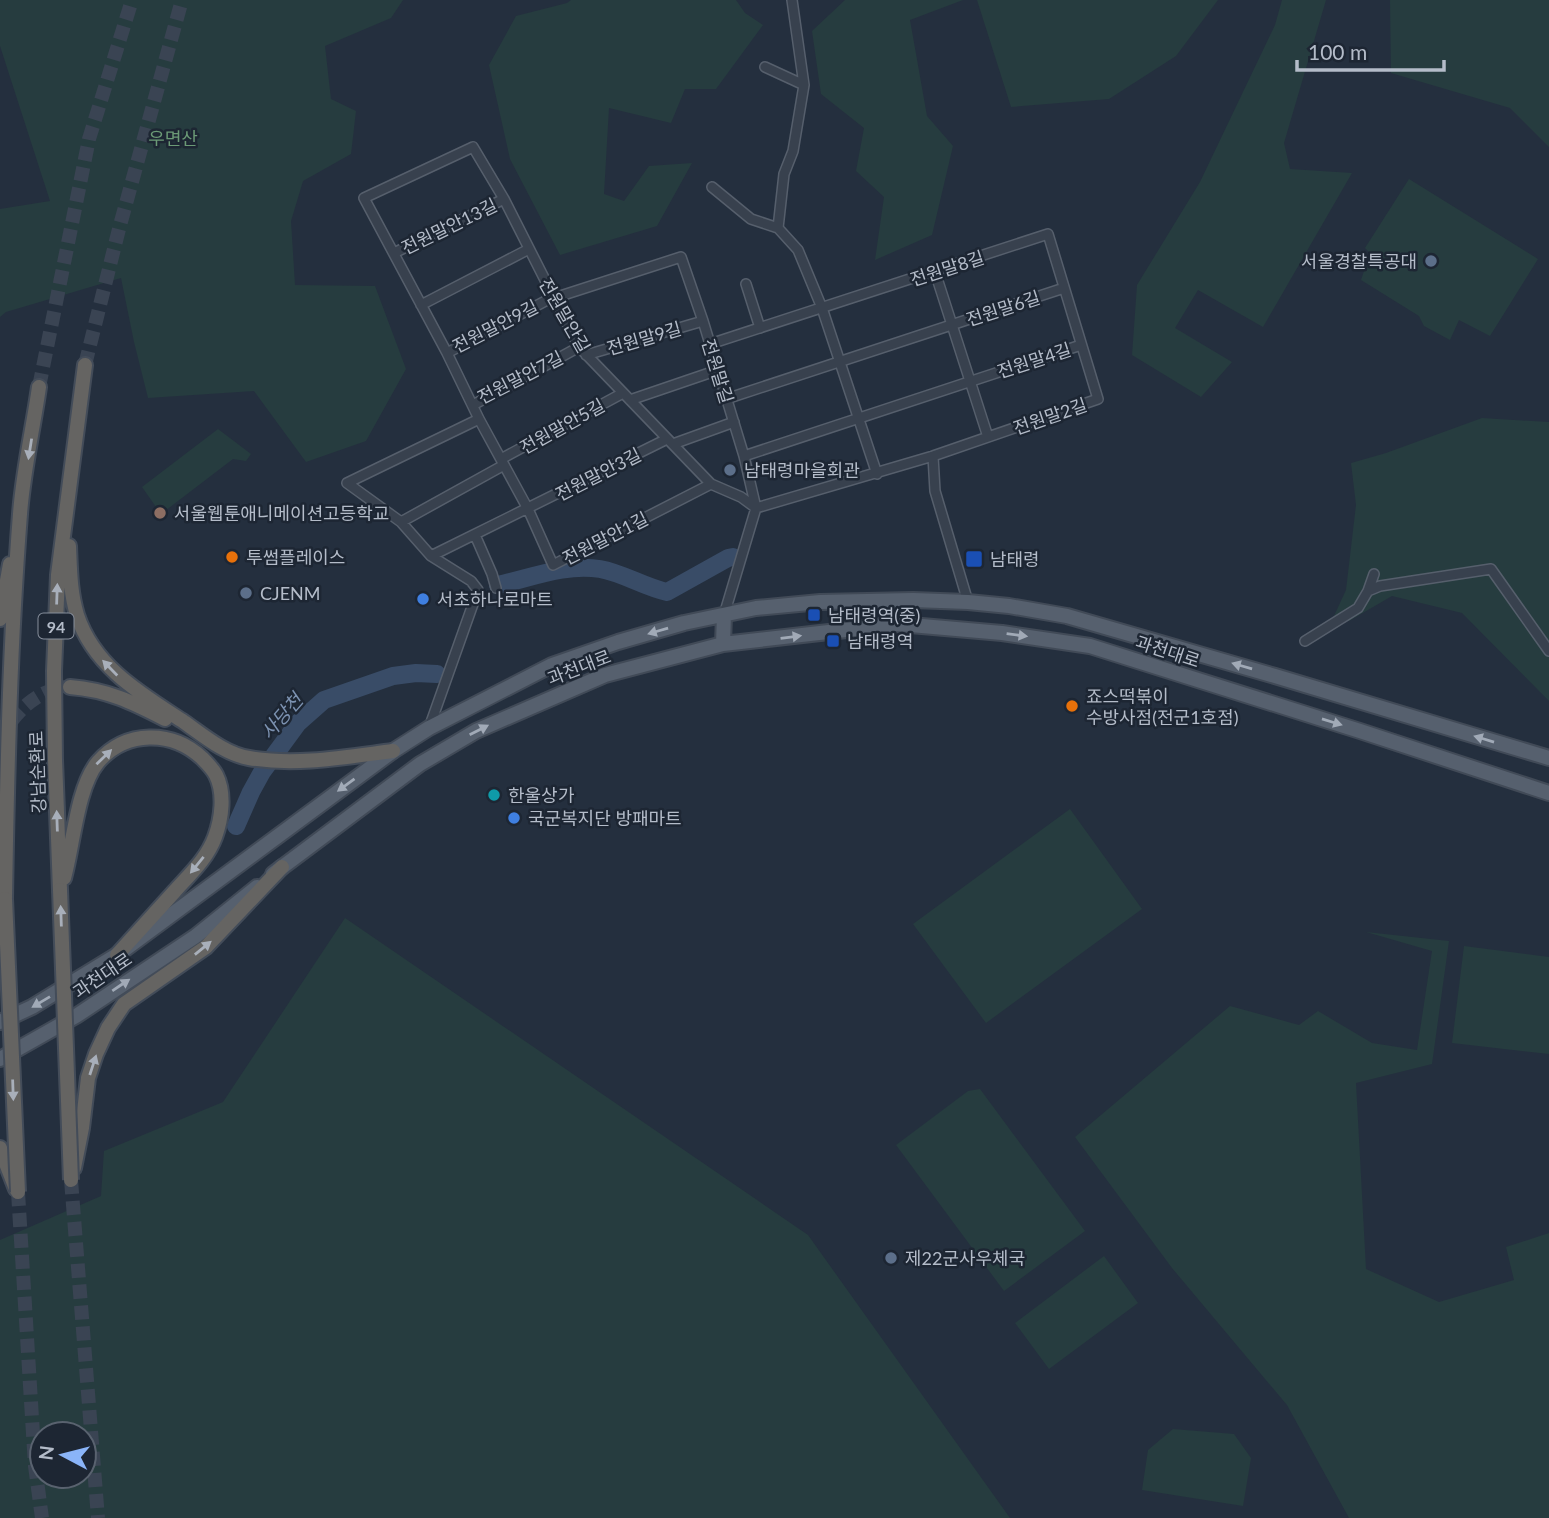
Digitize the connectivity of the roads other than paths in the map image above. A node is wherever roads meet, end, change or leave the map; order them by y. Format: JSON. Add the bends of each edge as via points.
{"nodes":[{"id":1,"x":792,"y":0,"type":"edge"},
{"id":2,"x":765,"y":67,"type":"dead end"},
{"id":3,"x":804,"y":85,"type":"junction"},
{"id":4,"x":472,"y":147,"type":"joint"},
{"id":5,"x":712,"y":187,"type":"dead end"},
{"id":6,"x":504,"y":199,"type":"junction"},
{"id":7,"x":778,"y":228,"type":"junction"},
{"id":8,"x":529,"y":249,"type":"junction"},
{"id":9,"x":394,"y":253,"type":"junction"},
{"id":10,"x":1055,"y":257,"type":"joint"},
{"id":11,"x":935,"y":272,"type":"junction"},
{"id":12,"x":746,"y":284,"type":"dead end"},
{"id":13,"x":1064,"y":288,"type":"junction"},
{"id":14,"x":553,"y":298,"type":"junction"},
{"id":15,"x":421,"y":305,"type":"junction"},
{"id":16,"x":822,"y":308,"type":"junction"},
{"id":17,"x":703,"y":321,"type":"junction"},
{"id":18,"x":951,"y":324,"type":"junction"},
{"id":19,"x":760,"y":328,"type":"junction"},
{"id":20,"x":710,"y":344,"type":"junction"},
{"id":21,"x":1081,"y":345,"type":"junction"},
{"id":22,"x":579,"y":347,"type":"junction"},
{"id":23,"x":447,"y":353,"type":"junction"},
{"id":24,"x":586,"y":355,"type":"junction"},
{"id":25,"x":840,"y":362,"type":"junction"},
{"id":26,"x":85,"y":365,"type":"tunnel mouth"},
{"id":27,"x":718,"y":370,"type":"junction"},
{"id":28,"x":970,"y":381,"type":"junction"},
{"id":29,"x":39,"y":387,"type":"tunnel mouth"},
{"id":30,"x":626,"y":396,"type":"junction"},
{"id":31,"x":726,"y":399,"type":"junction"},
{"id":32,"x":473,"y":405,"type":"junction"},
{"id":33,"x":859,"y":418,"type":"junction"},
{"id":34,"x":479,"y":419,"type":"junction"},
{"id":35,"x":734,"y":422,"type":"junction"},
{"id":36,"x":988,"y":437,"type":"junction"},
{"id":37,"x":670,"y":441,"type":"junction"},
{"id":38,"x":744,"y":456,"type":"junction"},
{"id":39,"x":933,"y":456,"type":"junction"},
{"id":40,"x":503,"y":462,"type":"junction"},
{"id":41,"x":877,"y":474,"type":"junction"},
{"id":42,"x":711,"y":484,"type":"junction"},
{"id":43,"x":67,"y":506,"type":"junction"},
{"id":44,"x":756,"y":508,"type":"junction"},
{"id":45,"x":528,"y":509,"type":"junction"},
{"id":46,"x":20,"y":512,"type":"junction"},
{"id":47,"x":401,"y":522,"type":"junction"},
{"id":48,"x":475,"y":536,"type":"junction"},
{"id":49,"x":431,"y":556,"type":"junction"},
{"id":50,"x":1374,"y":574,"type":"dead end"},
{"id":51,"x":496,"y":588,"type":"dead end"},
{"id":52,"x":1368,"y":590,"type":"junction"},
{"id":53,"x":968,"y":602,"type":"junction"},
{"id":54,"x":724,"y":615,"type":"junction"},
{"id":55,"x":0,"y":619,"type":"edge"},
{"id":56,"x":1305,"y":641,"type":"dead end"},
{"id":57,"x":723,"y":644,"type":"junction"},
{"id":58,"x":1549,"y":651,"type":"edge"},
{"id":59,"x":1275,"y":676,"type":"junction"},
{"id":60,"x":70,"y":687,"type":"tunnel mouth"},
{"id":61,"x":1267,"y":702,"type":"junction"},
{"id":62,"x":429,"y":728,"type":"junction"},
{"id":63,"x":409,"y":739,"type":"junction"},
{"id":64,"x":222,"y":748,"type":"junction"},
{"id":65,"x":393,"y":751,"type":"junction"},
{"id":66,"x":1549,"y":758,"type":"edge"},
{"id":67,"x":420,"y":764,"type":"junction"},
{"id":68,"x":1549,"y":793,"type":"edge"},
{"id":69,"x":282,"y":867,"type":"junction"},
{"id":70,"x":60,"y":890,"type":"junction"},
{"id":71,"x":2,"y":895,"type":"edge"},
{"id":72,"x":117,"y":955,"type":"junction"},
{"id":73,"x":0,"y":1022,"type":"edge"},
{"id":74,"x":0,"y":1059,"type":"edge"},
{"id":75,"x":0,"y":1148,"type":"edge"}],
"edges":[{"from":1,"to":3,"type":"street"},
{"from":2,"to":3,"type":"street"},
{"from":3,"to":7,"type":"street","via":[[793,151],[784,174]]},
{"from":4,"to":6,"type":"street","name":"전원말안길"},
{"from":4,"to":9,"type":"street","name":"전원말안9길","via":[[364,198]]},
{"from":5,"to":7,"type":"street","via":[[751,219]]},
{"from":6,"to":8,"type":"street","name":"전원말안길"},
{"from":6,"to":9,"type":"street","name":"전원말안13길"},
{"from":7,"to":16,"type":"street","via":[[798,250]]},
{"from":8,"to":14,"type":"street","name":"전원말안길"},
{"from":8,"to":15,"type":"street"},
{"from":9,"to":15,"type":"street","name":"전원말안9길"},
{"from":10,"to":11,"type":"street","name":"전원말8길","via":[[1048,234]]},
{"from":10,"to":13,"type":"street","name":"전원말6길"},
{"from":11,"to":16,"type":"street","name":"전원말8길"},
{"from":11,"to":18,"type":"street","name":"전원말6길"},
{"from":12,"to":19,"type":"street"},
{"from":13,"to":18,"type":"street","name":"전원말6길"},
{"from":13,"to":21,"type":"street","name":"전원말4길"},
{"from":14,"to":17,"type":"street","name":"전원말길","via":[[681,257]]},
{"from":14,"to":22,"type":"street","name":"전원말안길"},
{"from":14,"to":23,"type":"street","name":"전원말안9길"},
{"from":15,"to":23,"type":"street","name":"전원말안9길"},
{"from":16,"to":19,"type":"street","name":"전원말8길"},
{"from":16,"to":25,"type":"street"},
{"from":17,"to":20,"type":"street","name":"전원말길"},
{"from":17,"to":24,"type":"street","name":"전원말9길"},
{"from":18,"to":25,"type":"street","name":"전원말6길"},
{"from":18,"to":28,"type":"street"},
{"from":19,"to":20,"type":"street","name":"전원말8길"},
{"from":20,"to":27,"type":"street","name":"전원말길"},
{"from":21,"to":28,"type":"street","name":"전원말4길"},
{"from":21,"to":36,"type":"street","name":"전원말2길","via":[[1098,399]]},
{"from":22,"to":24,"type":"street","name":"전원말안길"},
{"from":22,"to":32,"type":"street","name":"전원말안7길"},
{"from":23,"to":32,"type":"street","name":"전원말안7길"},
{"from":24,"to":30,"type":"street","name":"전원말안길"},
{"from":25,"to":31,"type":"street","name":"전원말6길"},
{"from":25,"to":33,"type":"street"},
{"from":26,"to":43,"type":"highway","name":"강남순환로","number":"94"},
{"from":27,"to":30,"type":"street","name":"전원말안5길"},
{"from":27,"to":31,"type":"street","name":"전원말길"},
{"from":28,"to":33,"type":"street","name":"전원말4길"},
{"from":28,"to":36,"type":"street"},
{"from":29,"to":46,"type":"highway","name":"강남순환로","number":"94","one_way":true},
{"from":30,"to":37,"type":"street","name":"전원말안길"},
{"from":30,"to":40,"type":"street","name":"전원말안5길"},
{"from":31,"to":35,"type":"street","name":"전원말길"},
{"from":32,"to":34,"type":"street","name":"전원말안5길"},
{"from":33,"to":38,"type":"street","name":"전원말4길"},
{"from":33,"to":41,"type":"street"},
{"from":34,"to":40,"type":"street","name":"전원말안5길"},
{"from":34,"to":47,"type":"street","name":"전원말안7길","via":[[347,483]]},
{"from":35,"to":37,"type":"street","name":"전원말안3길"},
{"from":35,"to":38,"type":"street","name":"전원말길"},
{"from":36,"to":39,"type":"street","name":"전원말2길"},
{"from":37,"to":42,"type":"street","name":"전원말안길"},
{"from":37,"to":45,"type":"street","name":"전원말안3길"},
{"from":38,"to":44,"type":"street","name":"전원말길"},
{"from":39,"to":41,"type":"street","name":"전원말2길"},
{"from":39,"to":53,"type":"street","via":[[935,491]]},
{"from":40,"to":45,"type":"street"},
{"from":40,"to":47,"type":"street","name":"전원말안5길"},
{"from":41,"to":44,"type":"street","name":"전원말2길"},
{"from":42,"to":44,"type":"street","name":"전원말안길","via":[[741,496]]},
{"from":42,"to":45,"type":"street","name":"전원말안1길","via":[[553,565]]},
{"from":64,"to":43,"type":"highway","one_way":true,"via":[[124,681],[97,653],[73,597]]},
{"from":70,"to":43,"type":"highway","name":"강남순환로","number":"94","one_way":true,"via":[[54,671],[58,575]]},
{"from":44,"to":54,"type":"street","name":"전원말길"},
{"from":45,"to":48,"type":"street","name":"전원말안3길"},
{"from":46,"to":55,"type":"highway"},
{"from":46,"to":71,"type":"highway","name":"강남순환로","number":"94"},
{"from":47,"to":49,"type":"street"},
{"from":48,"to":49,"type":"street","name":"전원말안3길"},
{"from":48,"to":51,"type":"street"},
{"from":49,"to":62,"type":"street","via":[[478,590]]},
{"from":50,"to":52,"type":"street"},
{"from":52,"to":56,"type":"street","via":[[1358,608]]},
{"from":52,"to":58,"type":"street","via":[[1491,569]]},
{"from":53,"to":54,"type":"main road","name":"과천대로","via":[[820,602]]},
{"from":59,"to":53,"type":"main road","name":"과천대로","one_way":true,"via":[[1067,616]]},
{"from":54,"to":57,"type":"main road"},
{"from":54,"to":62,"type":"main road","name":"과천대로","one_way":true,"via":[[552,664]]},
{"from":57,"to":61,"type":"main road","name":"과천대로","one_way":true,"via":[[899,624],[1002,633],[1090,646]]},
{"from":67,"to":57,"type":"main road","name":"과천대로","one_way":true,"via":[[476,731],[605,675]]},
{"from":59,"to":61,"type":"main road"},
{"from":66,"to":59,"type":"main road","name":"과천대로","one_way":true},
{"from":60,"to":64,"type":"highway","via":[[126,699]]},
{"from":61,"to":68,"type":"main road","name":"과천대로","one_way":true},
{"from":62,"to":63,"type":"main road","name":"과천대로"},
{"from":63,"to":65,"type":"main road","name":"과천대로"},
{"from":63,"to":67,"type":"main road"},
{"from":64,"to":65,"type":"highway","via":[[248,758],[303,762]]},
{"from":65,"to":72,"type":"main road","name":"과천대로","one_way":true},
{"from":67,"to":69,"type":"main road","name":"과천대로"},
{"from":69,"to":70,"type":"highway","name":"강남순환로","number":"94","bridge":true,"via":[[206,947],[124,1004],[108,1028],[88,1077],[71,1180]]},
{"from":74,"to":69,"type":"main road","name":"과천대로","one_way":true,"via":[[76,1016],[195,936]]},
{"from":70,"to":72,"type":"highway","one_way":true,"via":[[88,780],[106,754],[127,741],[161,737],[195,752],[207,763],[215,774],[222,804],[214,839],[202,860]]},
{"from":71,"to":75,"type":"highway","name":"강남순환로","number":"94","one_way":true,"bridge":true,"via":[[18,1192]]},
{"from":72,"to":73,"type":"main road","name":"과천대로","one_way":true}]}
